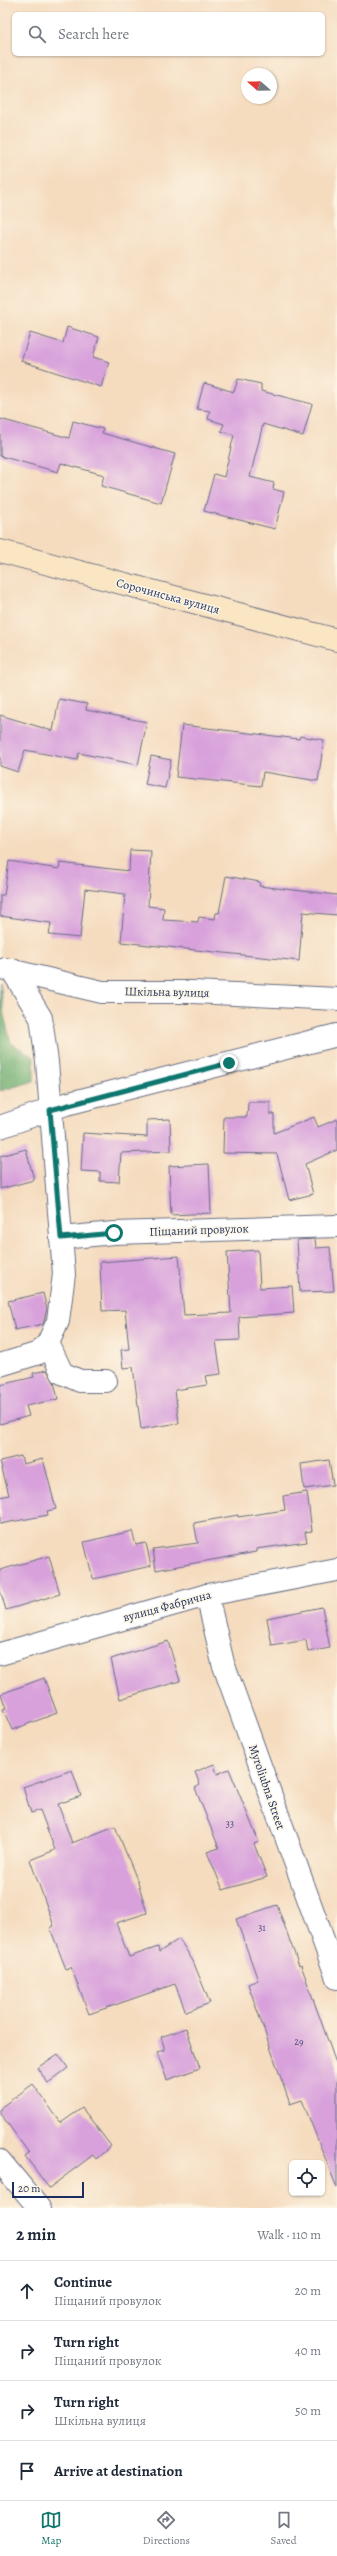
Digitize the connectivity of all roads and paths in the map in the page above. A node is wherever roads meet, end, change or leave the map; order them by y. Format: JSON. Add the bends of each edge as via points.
{"nodes":[{"id":1,"x":0,"y":551,"type":"edge"},
{"id":2,"x":337,"y":640,"type":"edge"},
{"id":3,"x":6,"y":969,"type":"edge"},
{"id":4,"x":337,"y":999,"type":"edge"},
{"id":5,"x":337,"y":1035,"type":"edge"},
{"id":6,"x":50,"y":1110,"type":"junction"},
{"id":7,"x":0,"y":1127,"type":"edge"},
{"id":8,"x":337,"y":1226,"type":"edge"},
{"id":9,"x":61,"y":1238,"type":"junction"},
{"id":10,"x":48,"y":1343,"type":"junction"},
{"id":11,"x":0,"y":1365,"type":"edge"},
{"id":12,"x":106,"y":1381,"type":"dead end"},
{"id":13,"x":337,"y":1570,"type":"edge"},
{"id":14,"x":206,"y":1594,"type":"junction"},
{"id":15,"x":0,"y":1654,"type":"edge"},
{"id":16,"x":337,"y":1978,"type":"edge"},
{"id":17,"x":0,"y":2160,"type":"edge"},
{"id":18,"x":39,"y":2208,"type":"edge"}],
"edges":[{"from":1,"to":2,"type":"main road","name":"Сорочинська вулиця"},
{"from":3,"to":4,"type":"street","name":"Шкільна вулиця","via":[[102,992],[193,992]]},
{"from":3,"to":6,"type":"street","via":[[42,1018]]},
{"from":5,"to":6,"type":"street"},
{"from":6,"to":7,"type":"street"},
{"from":6,"to":9,"type":"street"},
{"from":8,"to":9,"type":"street","name":"Піщаний провулок","via":[[114,1233]]},
{"from":9,"to":10,"type":"street","via":[[63,1282],[58,1321]]},
{"from":10,"to":11,"type":"street","via":[[39,1353]]},
{"from":10,"to":12,"type":"street","via":[[62,1373],[80,1381]]},
{"from":13,"to":14,"type":"street","name":"вулиця Фабрична"},
{"from":14,"to":15,"type":"street","name":"вулиця Фабрична"},
{"from":14,"to":16,"type":"street","name":"Myroliubna Street","via":[[224,1663]]},
{"from":17,"to":18,"type":"street"}]}
